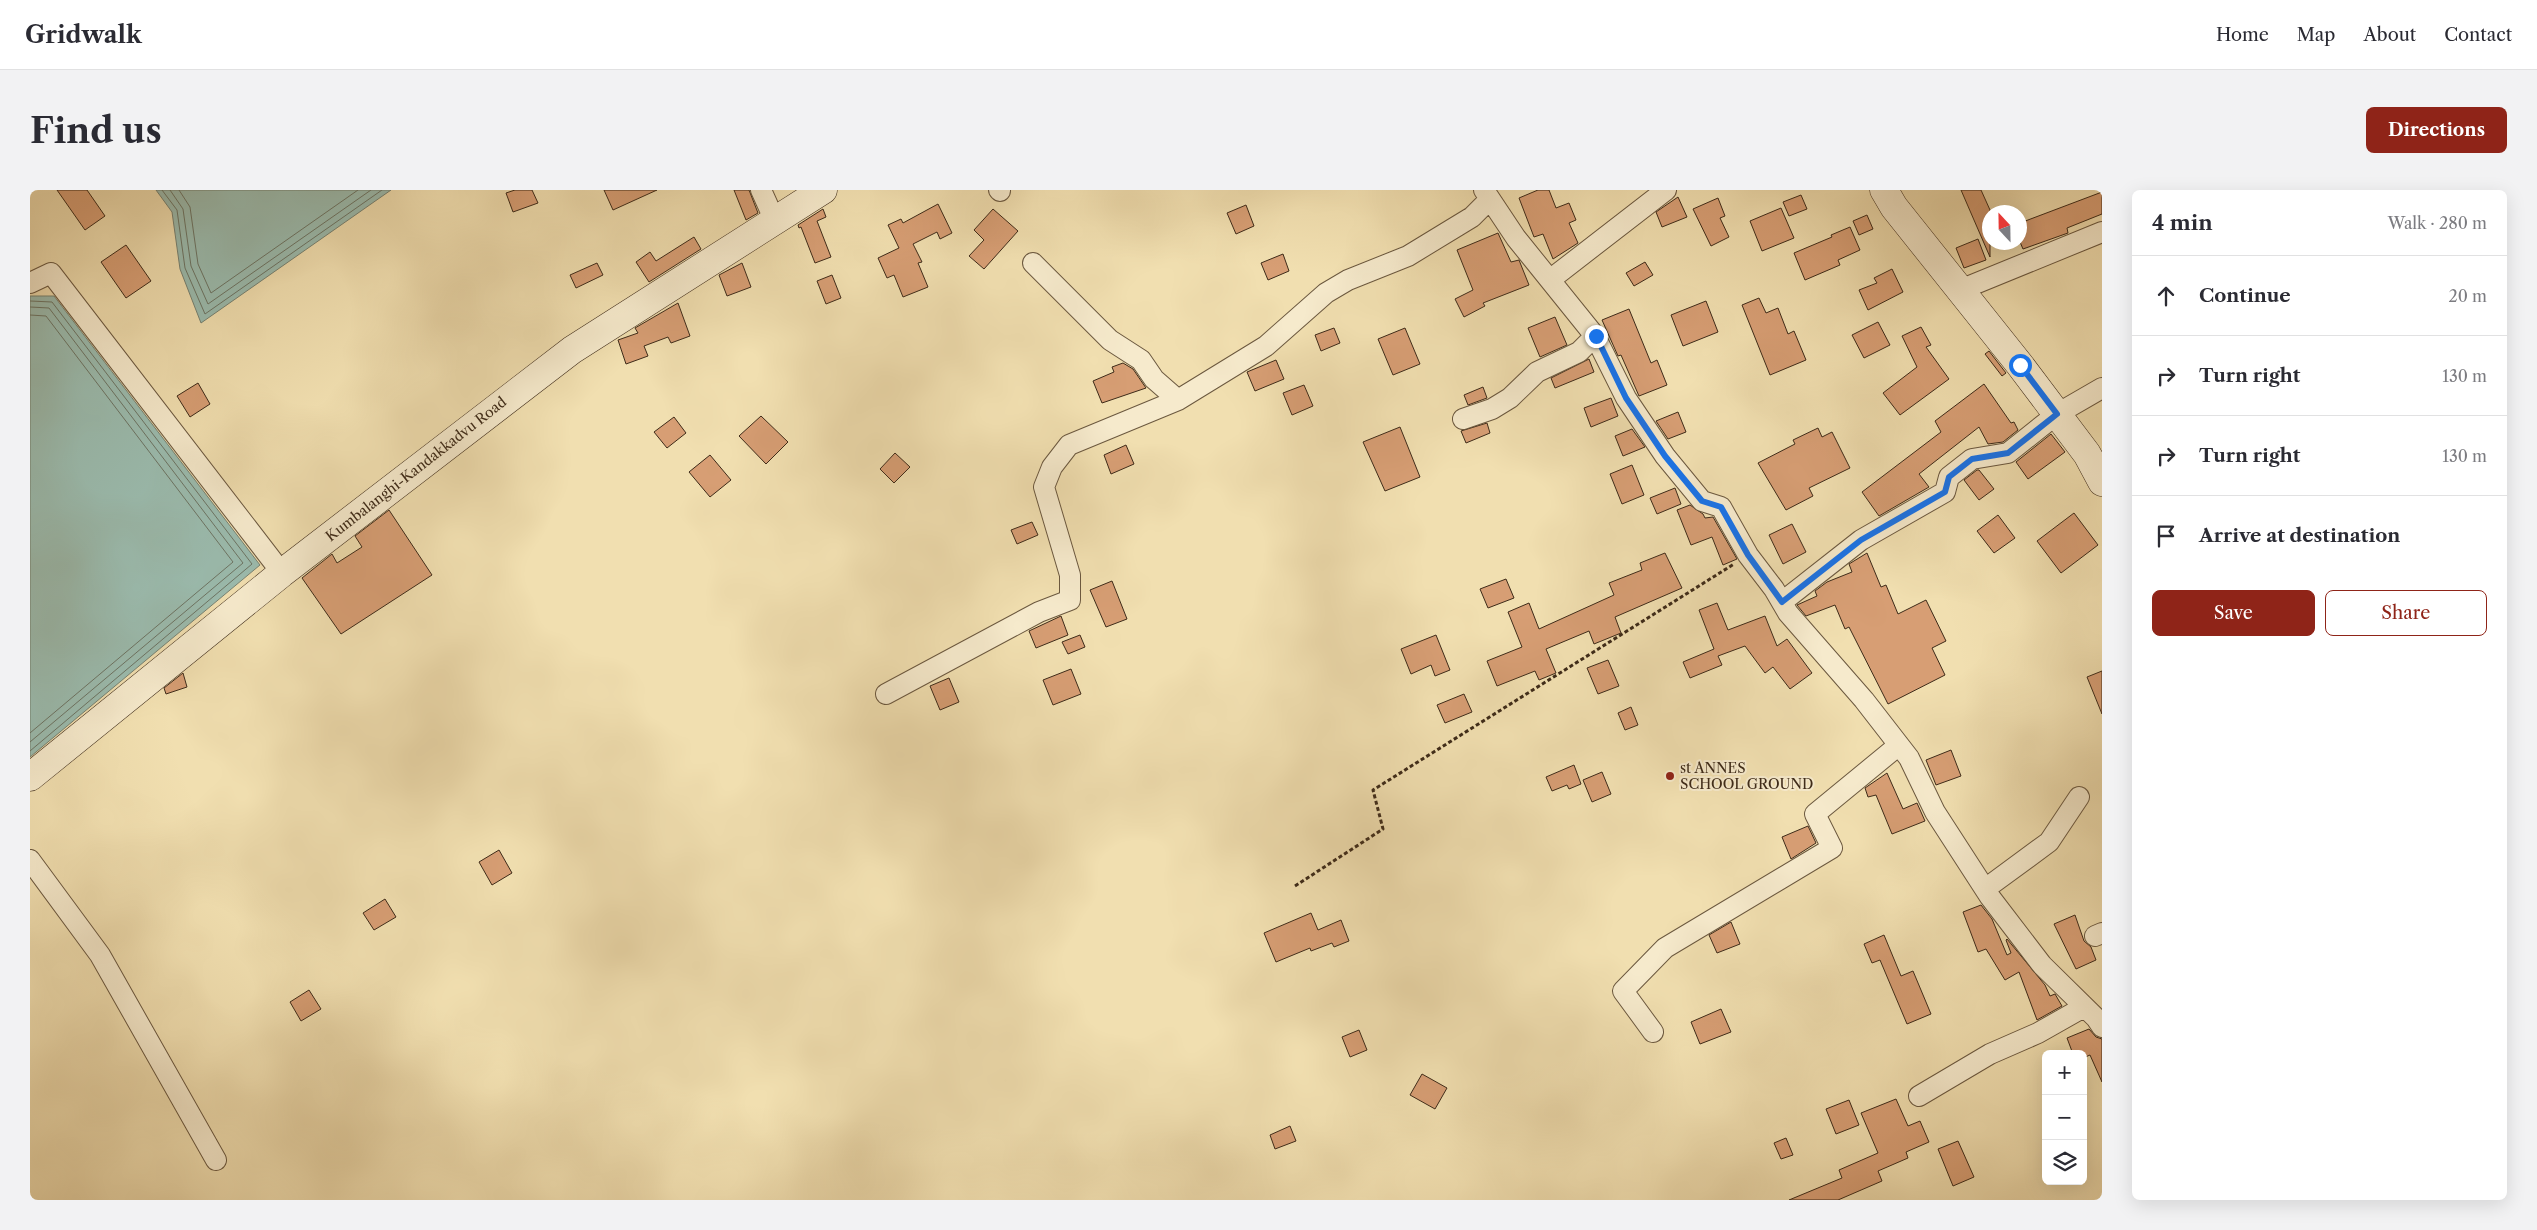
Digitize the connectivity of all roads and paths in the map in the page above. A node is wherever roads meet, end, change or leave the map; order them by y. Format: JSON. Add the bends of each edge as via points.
{"nodes":[{"id":1,"x":761,"y":190,"type":"edge"},
{"id":2,"x":823,"y":190,"type":"edge"},
{"id":3,"x":1666,"y":190,"type":"edge"},
{"id":4,"x":1884,"y":190,"type":"edge"},
{"id":5,"x":1487,"y":194,"type":"edge"},
{"id":6,"x":775,"y":220,"type":"junction"},
{"id":7,"x":2102,"y":232,"type":"edge"},
{"id":8,"x":1033,"y":263,"type":"dead end"},
{"id":9,"x":1551,"y":279,"type":"junction"},
{"id":10,"x":30,"y":284,"type":"edge"},
{"id":11,"x":1960,"y":290,"type":"junction"},
{"id":12,"x":1596,"y":336,"type":"junction"},
{"id":13,"x":2102,"y":388,"type":"edge"},
{"id":14,"x":1178,"y":400,"type":"junction"},
{"id":15,"x":2057,"y":414,"type":"junction"},
{"id":16,"x":1463,"y":419,"type":"dead end"},
{"id":17,"x":2102,"y":482,"type":"edge"},
{"id":18,"x":1748,"y":555,"type":"junction"},
{"id":19,"x":282,"y":574,"type":"junction"},
{"id":20,"x":1782,"y":602,"type":"junction"},
{"id":21,"x":886,"y":694,"type":"dead end"},
{"id":22,"x":1899,"y":745,"type":"junction"},
{"id":23,"x":30,"y":777,"type":"edge"},
{"id":24,"x":2079,"y":797,"type":"dead end"},
{"id":25,"x":30,"y":860,"type":"edge"},
{"id":26,"x":1295,"y":886,"type":"dead end"},
{"id":27,"x":1985,"y":889,"type":"junction"},
{"id":28,"x":2084,"y":1007,"type":"junction"},
{"id":29,"x":2102,"y":1027,"type":"edge"},
{"id":30,"x":1653,"y":1032,"type":"dead end"},
{"id":31,"x":1918,"y":1096,"type":"dead end"},
{"id":32,"x":216,"y":1160,"type":"dead end"}],
"edges":[{"from":1,"to":6,"type":"street"},
{"from":2,"to":6,"type":"main road","name":"Kumbalanghi-Kandakkadvu Road"},
{"from":3,"to":9,"type":"street"},
{"from":4,"to":11,"type":"main road"},
{"from":5,"to":9,"type":"street","via":[[1516,238]]},
{"from":5,"to":14,"type":"street","via":[[1472,217],[1408,256],[1348,280],[1326,293],[1266,346]]},
{"from":6,"to":19,"type":"main road","name":"Kumbalanghi-Kandakkadvu Road","via":[[572,350]]},
{"from":7,"to":11,"type":"street"},
{"from":8,"to":14,"type":"street","via":[[1110,340],[1142,360],[1154,379]]},
{"from":9,"to":12,"type":"street"},
{"from":10,"to":19,"type":"street","via":[[51,273]]},
{"from":11,"to":15,"type":"main road"},
{"from":12,"to":16,"type":"street","via":[[1579,352],[1537,372],[1510,398],[1492,409]]},
{"from":12,"to":18,"type":"street","via":[[1640,421],[1702,501],[1721,507]]},
{"from":13,"to":15,"type":"street"},
{"from":14,"to":21,"type":"street","via":[[1069,445],[1052,467],[1044,487],[1070,575],[1070,600],[1039,612]]},
{"from":15,"to":17,"type":"main road","via":[[2087,454]]},
{"from":15,"to":20,"type":"street","via":[[2008,453],[1972,459],[1949,477],[1945,492],[1861,540]]},
{"from":18,"to":20,"type":"street"},
{"from":18,"to":26,"type":"path","via":[[1373,790],[1384,830]]},
{"from":19,"to":23,"type":"main road","name":"Kumbalanghi-Kandakkadvu Road"},
{"from":20,"to":22,"type":"street"},
{"from":22,"to":27,"type":"street","via":[[1936,812]]},
{"from":22,"to":30,"type":"street","via":[[1815,814],[1832,848],[1665,948],[1623,991]]},
{"from":24,"to":27,"type":"street","via":[[2049,842]]},
{"from":25,"to":32,"type":"street","via":[[100,955]]},
{"from":27,"to":28,"type":"street","via":[[2042,965]]},
{"from":28,"to":29,"type":"street"},
{"from":28,"to":31,"type":"street","via":[[2038,1033],[1990,1054]]}]}
